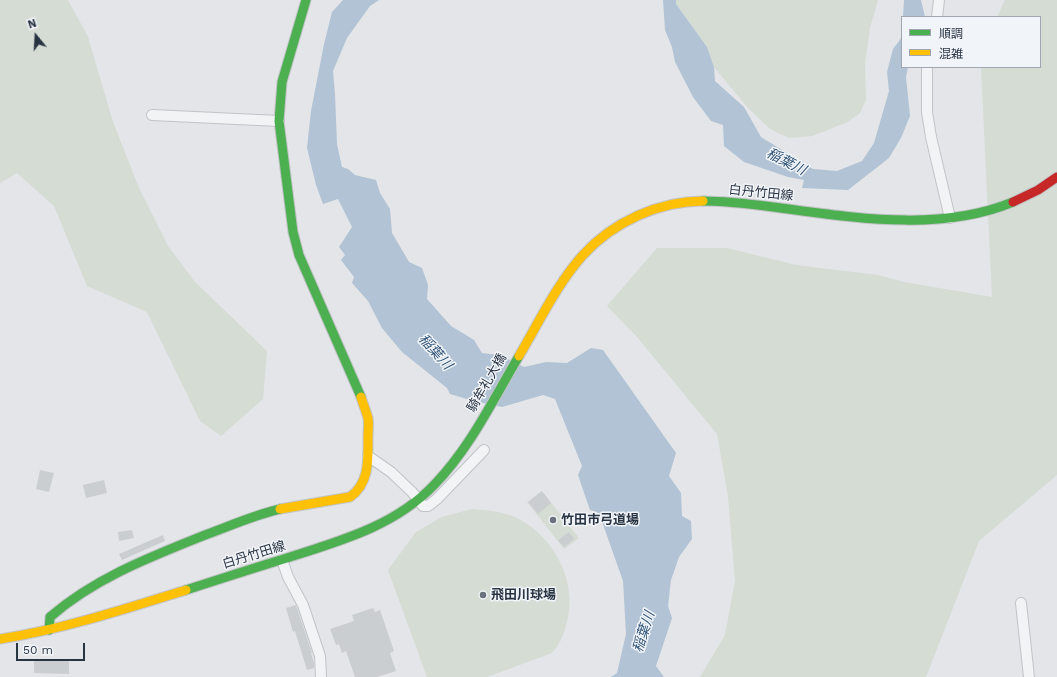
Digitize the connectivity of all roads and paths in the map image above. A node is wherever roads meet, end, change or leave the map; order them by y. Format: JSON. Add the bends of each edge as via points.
{"nodes":[{"id":1,"x":306,"y":0,"type":"edge"},
{"id":2,"x":939,"y":0,"type":"edge"},
{"id":3,"x":937,"y":16,"type":"edge"},
{"id":4,"x":927,"y":68,"type":"edge"},
{"id":5,"x":152,"y":115,"type":"dead end"},
{"id":6,"x":279,"y":121,"type":"junction"},
{"id":7,"x":1057,"y":177,"type":"edge"},
{"id":8,"x":950,"y":218,"type":"junction"},
{"id":9,"x":520,"y":352,"type":"joint"},
{"id":10,"x":476,"y":427,"type":"joint"},
{"id":11,"x":484,"y":450,"type":"dead end"},
{"id":12,"x":368,"y":456,"type":"junction"},
{"id":13,"x":418,"y":500,"type":"junction"},
{"id":14,"x":282,"y":560,"type":"junction"},
{"id":15,"x":1021,"y":603,"type":"dead end"},
{"id":16,"x":49,"y":630,"type":"junction"},
{"id":17,"x":0,"y":639,"type":"edge"},
{"id":18,"x":321,"y":677,"type":"edge"},
{"id":19,"x":1029,"y":677,"type":"edge"}],
"edges":[{"from":1,"to":6,"type":"main road","via":[[282,82]]},
{"from":2,"to":3,"type":"street"},
{"from":4,"to":8,"type":"street","via":[[927,112]]},
{"from":5,"to":6,"type":"street"},
{"from":6,"to":12,"type":"main road","via":[[293,232],[299,255],[368,419]]},
{"from":7,"to":8,"type":"main road","name":"白丹竹田線","via":[[1026,196],[1004,205]]},
{"from":8,"to":9,"type":"main road","name":"白丹竹田線","via":[[878,218],[708,201],[673,204],[625,222],[585,253],[562,283]]},
{"from":9,"to":10,"type":"main road","name":"騎牟礼大橋"},
{"from":10,"to":13,"type":"main road","name":"白丹竹田線","via":[[445,473]]},
{"from":11,"to":13,"type":"street","via":[[433,503],[423,506]]},
{"from":12,"to":13,"type":"street","via":[[391,472]]},
{"from":12,"to":16,"type":"main road","via":[[364,481],[352,496],[273,510],[132,566],[73,597],[50,617]]},
{"from":13,"to":14,"type":"main road","name":"白丹竹田線","via":[[396,517],[369,531]]},
{"from":14,"to":16,"type":"main road","name":"白丹竹田線"},
{"from":14,"to":18,"type":"street","via":[[303,605],[320,656]]},
{"from":15,"to":19,"type":"street"},
{"from":16,"to":17,"type":"main road","name":"白丹竹田線"}]}
